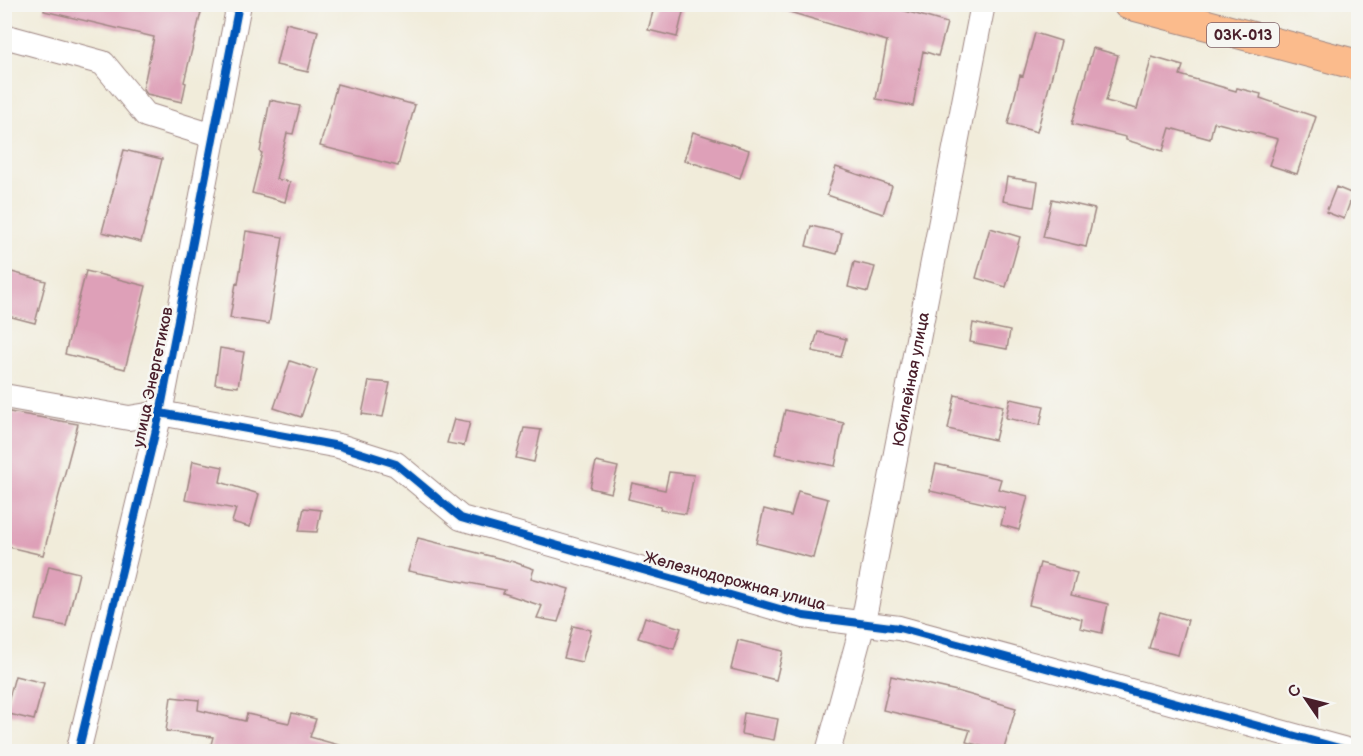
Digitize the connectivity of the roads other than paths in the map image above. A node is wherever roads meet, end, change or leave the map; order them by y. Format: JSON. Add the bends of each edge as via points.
{"nodes":[{"id":1,"x":239,"y":4,"type":"edge"},
{"id":2,"x":983,"y":4,"type":"edge"},
{"id":3,"x":1128,"y":4,"type":"edge"},
{"id":4,"x":4,"y":36,"type":"edge"},
{"id":5,"x":1359,"y":64,"type":"edge"},
{"id":6,"x":213,"y":136,"type":"junction"},
{"id":7,"x":4,"y":396,"type":"edge"},
{"id":8,"x":160,"y":413,"type":"junction"},
{"id":9,"x":863,"y":623,"type":"junction"},
{"id":10,"x":78,"y":752,"type":"edge"},
{"id":11,"x":828,"y":752,"type":"edge"},
{"id":12,"x":1354,"y":752,"type":"edge"}],
"edges":[{"from":1,"to":6,"type":"street","name":"улица Энергетиков"},
{"from":2,"to":9,"type":"street","name":"Юбилейная улица"},
{"from":3,"to":5,"type":"main road","number":"03К-013"},
{"from":4,"to":6,"type":"street","via":[[103,63],[146,115]]},
{"from":6,"to":8,"type":"street","name":"улица Энергетиков"},
{"from":7,"to":8,"type":"street","name":"Железнодорожная улица","via":[[129,418]]},
{"from":8,"to":9,"type":"street","name":"Железнодорожная улица","via":[[339,446],[396,464],[461,519],[804,616]]},
{"from":8,"to":10,"type":"street","name":"улица Энергетиков"},
{"from":9,"to":11,"type":"street","name":"Юбилейная улица"},
{"from":9,"to":12,"type":"street","name":"Железнодорожная улица","via":[[898,628]]}]}
